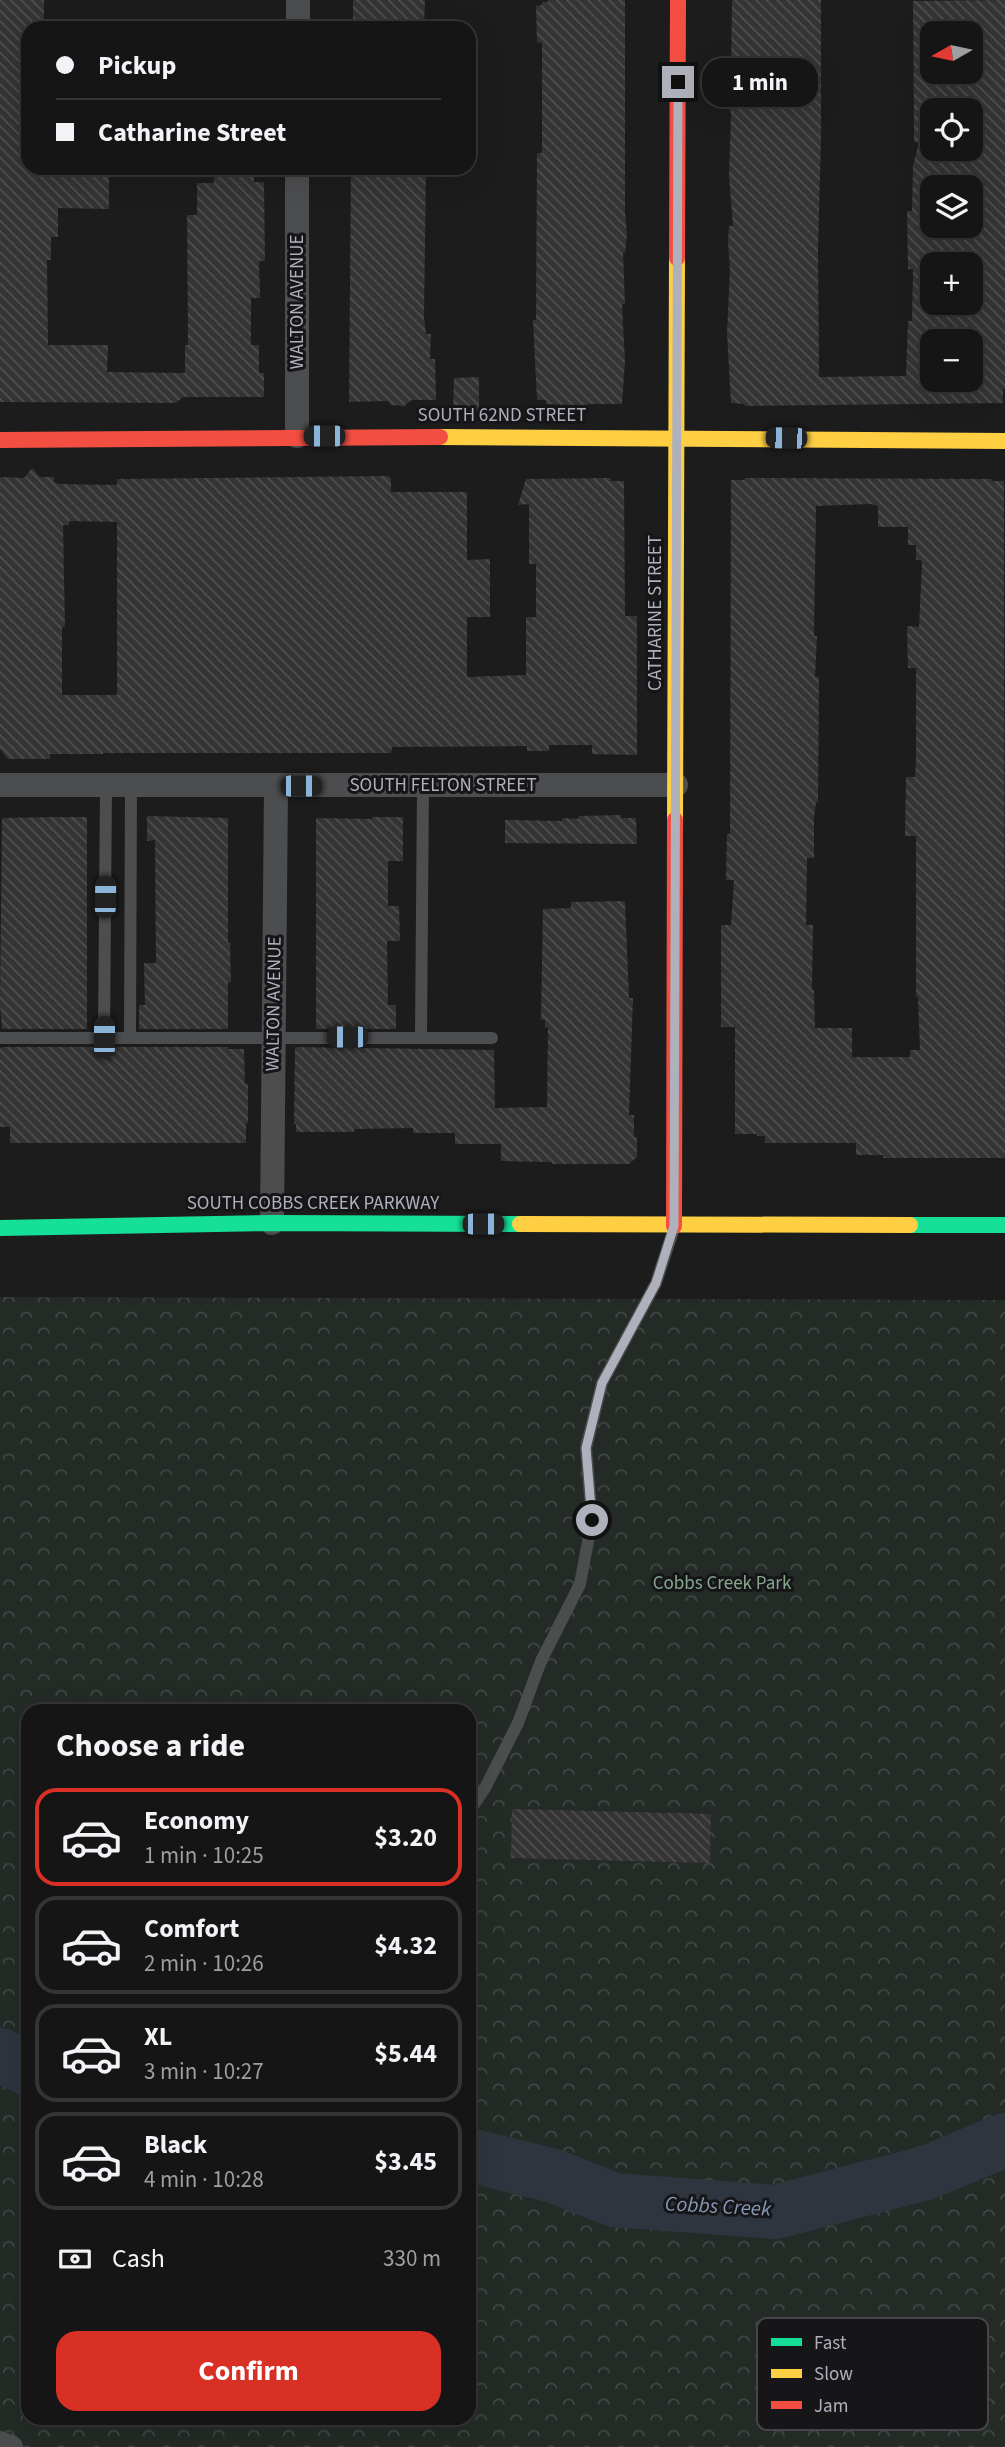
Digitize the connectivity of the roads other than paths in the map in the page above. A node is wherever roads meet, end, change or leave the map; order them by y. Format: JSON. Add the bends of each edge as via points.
{"nodes":[{"id":1,"x":298,"y":0,"type":"edge"},
{"id":2,"x":678,"y":0,"type":"edge"},
{"id":3,"x":298,"y":21,"type":"edge"},
{"id":4,"x":298,"y":175,"type":"edge"},
{"id":5,"x":297,"y":436,"type":"junction"},
{"id":6,"x":676,"y":436,"type":"junction"},
{"id":7,"x":0,"y":440,"type":"edge"},
{"id":8,"x":1005,"y":441,"type":"edge"},
{"id":9,"x":0,"y":785,"type":"edge"},
{"id":10,"x":131,"y":785,"type":"junction"},
{"id":11,"x":423,"y":785,"type":"junction"},
{"id":12,"x":676,"y":785,"type":"junction"},
{"id":13,"x":106,"y":786,"type":"junction"},
{"id":14,"x":276,"y":786,"type":"junction"},
{"id":15,"x":274,"y":1036,"type":"junction"},
{"id":16,"x":104,"y":1037,"type":"junction"},
{"id":17,"x":131,"y":1037,"type":"junction"},
{"id":18,"x":421,"y":1037,"type":"junction"},
{"id":19,"x":0,"y":1038,"type":"edge"},
{"id":20,"x":492,"y":1038,"type":"dead end"},
{"id":21,"x":272,"y":1223,"type":"junction"},
{"id":22,"x":1005,"y":1225,"type":"edge"},
{"id":23,"x":674,"y":1226,"type":"junction"},
{"id":24,"x":0,"y":1228,"type":"edge"},
{"id":25,"x":476,"y":1802,"type":"edge"},
{"id":26,"x":0,"y":2443,"type":"edge"},
{"id":27,"x":11,"y":2447,"type":"edge"}],
"edges":[{"from":1,"to":3,"type":"street"},
{"from":2,"to":6,"type":"street","name":"CATHARINE STREET"},
{"from":4,"to":5,"type":"street","name":"WALTON AVENUE"},
{"from":5,"to":6,"type":"street","name":"SOUTH 62ND STREET"},
{"from":5,"to":7,"type":"street","name":"SOUTH 62ND STREET"},
{"from":6,"to":8,"type":"street","name":"SOUTH 62ND STREET"},
{"from":6,"to":12,"type":"street","name":"CATHARINE STREET"},
{"from":9,"to":13,"type":"street","name":"SOUTH FELTON STREET"},
{"from":10,"to":13,"type":"street","name":"SOUTH FELTON STREET"},
{"from":10,"to":14,"type":"street","name":"SOUTH FELTON STREET"},
{"from":10,"to":17,"type":"lane"},
{"from":11,"to":12,"type":"street","name":"SOUTH FELTON STREET"},
{"from":11,"to":14,"type":"street","name":"SOUTH FELTON STREET"},
{"from":11,"to":18,"type":"lane"},
{"from":12,"to":23,"type":"street","name":"CATHARINE STREET"},
{"from":13,"to":16,"type":"lane"},
{"from":14,"to":15,"type":"street","name":"WALTON AVENUE"},
{"from":15,"to":17,"type":"lane"},
{"from":15,"to":18,"type":"lane"},
{"from":15,"to":21,"type":"street","name":"WALTON AVENUE"},
{"from":16,"to":17,"type":"lane"},
{"from":16,"to":19,"type":"lane"},
{"from":18,"to":20,"type":"lane"},
{"from":21,"to":23,"type":"street","name":"SOUTH COBBS CREEK PARKWAY"},
{"from":21,"to":24,"type":"street","name":"SOUTH COBBS CREEK PARKWAY"},
{"from":22,"to":23,"type":"street","name":"SOUTH COBBS CREEK PARKWAY"},
{"from":23,"to":25,"type":"lane","via":[[656,1283],[602,1383],[586,1448],[592,1520],[580,1584],[541,1661],[518,1723]]},
{"from":26,"to":27,"type":"street"}]}
